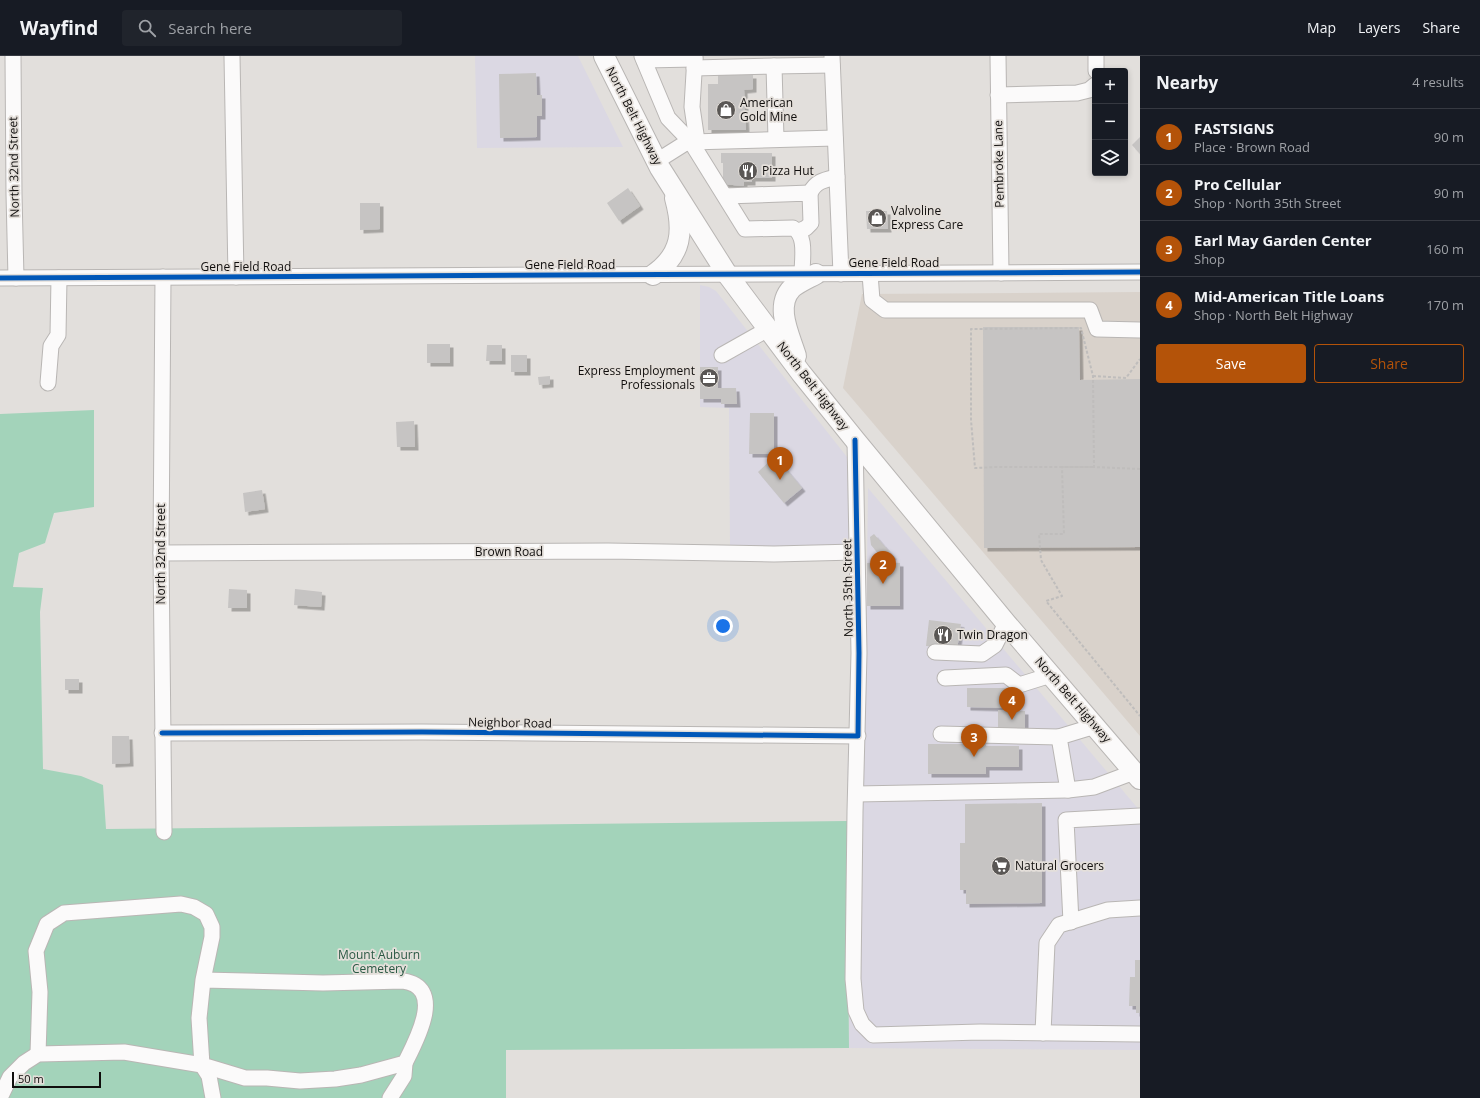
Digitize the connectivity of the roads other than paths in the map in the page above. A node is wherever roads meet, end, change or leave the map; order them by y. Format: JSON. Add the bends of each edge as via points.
{"nodes":[{"id":1,"x":14,"y":56,"type":"edge"},
{"id":2,"x":232,"y":56,"type":"edge"},
{"id":3,"x":604,"y":56,"type":"edge"},
{"id":4,"x":998,"y":56,"type":"edge"},
{"id":5,"x":1096,"y":56,"type":"edge"},
{"id":6,"x":643,"y":58,"type":"edge"},
{"id":7,"x":694,"y":61,"type":"edge"},
{"id":8,"x":832,"y":61,"type":"edge"},
{"id":9,"x":774,"y":66,"type":"junction"},
{"id":10,"x":1096,"y":68,"type":"edge"},
{"id":11,"x":1092,"y":88,"type":"edge"},
{"id":12,"x":998,"y":95,"type":"junction"},
{"id":13,"x":835,"y":138,"type":"junction"},
{"id":14,"x":776,"y":139,"type":"junction"},
{"id":15,"x":694,"y":142,"type":"junction"},
{"id":16,"x":657,"y":161,"type":"junction"},
{"id":17,"x":837,"y":177,"type":"junction"},
{"id":18,"x":671,"y":185,"type":"junction"},
{"id":19,"x":810,"y":193,"type":"junction"},
{"id":20,"x":725,"y":196,"type":"junction"},
{"id":21,"x":799,"y":231,"type":"junction"},
{"id":22,"x":1140,"y":272,"type":"edge"},
{"id":23,"x":1001,"y":273,"type":"junction"},
{"id":24,"x":727,"y":274,"type":"junction"},
{"id":25,"x":809,"y":274,"type":"junction"},
{"id":26,"x":841,"y":274,"type":"junction"},
{"id":27,"x":870,"y":274,"type":"junction"},
{"id":28,"x":652,"y":275,"type":"junction"},
{"id":29,"x":163,"y":277,"type":"junction"},
{"id":30,"x":236,"y":277,"type":"junction"},
{"id":31,"x":0,"y":278,"type":"edge"},
{"id":32,"x":16,"y":278,"type":"junction"},
{"id":33,"x":58,"y":278,"type":"junction"},
{"id":34,"x":768,"y":329,"type":"junction"},
{"id":35,"x":1140,"y":330,"type":"edge"},
{"id":36,"x":722,"y":355,"type":"dead end"},
{"id":37,"x":801,"y":373,"type":"junction"},
{"id":38,"x":48,"y":382,"type":"dead end"},
{"id":39,"x":855,"y":440,"type":"junction"},
{"id":40,"x":856,"y":552,"type":"junction"},
{"id":41,"x":161,"y":553,"type":"junction"},
{"id":42,"x":1006,"y":623,"type":"junction"},
{"id":43,"x":935,"y":652,"type":"dead end"},
{"id":44,"x":1051,"y":675,"type":"junction"},
{"id":45,"x":945,"y":678,"type":"dead end"},
{"id":46,"x":1094,"y":726,"type":"junction"},
{"id":47,"x":162,"y":733,"type":"junction"},
{"id":48,"x":940,"y":734,"type":"dead end"},
{"id":49,"x":858,"y":736,"type":"junction"},
{"id":50,"x":1059,"y":737,"type":"junction"},
{"id":51,"x":1137,"y":776,"type":"edge"},
{"id":52,"x":1068,"y":790,"type":"junction"},
{"id":53,"x":856,"y":794,"type":"junction"},
{"id":54,"x":1140,"y":816,"type":"edge"},
{"id":55,"x":164,"y":832,"type":"dead end"},
{"id":56,"x":1140,"y":908,"type":"edge"},
{"id":57,"x":1070,"y":922,"type":"junction"},
{"id":58,"x":203,"y":980,"type":"junction"},
{"id":59,"x":1043,"y":1033,"type":"junction"},
{"id":60,"x":1140,"y":1034,"type":"edge"},
{"id":61,"x":38,"y":1054,"type":"junction"},
{"id":62,"x":405,"y":1063,"type":"junction"},
{"id":63,"x":202,"y":1065,"type":"junction"},
{"id":64,"x":0,"y":1098,"type":"edge"},
{"id":65,"x":213,"y":1098,"type":"edge"},
{"id":66,"x":390,"y":1098,"type":"edge"}],
"edges":[{"from":1,"to":32,"type":"street","name":"North 32nd Street"},
{"from":2,"to":30,"type":"street"},
{"from":3,"to":16,"type":"main road","name":"North Belt Highway"},
{"from":4,"to":12,"type":"street","name":"Pembroke Lane"},
{"from":5,"to":10,"type":"street"},
{"from":6,"to":7,"type":"street"},
{"from":6,"to":15,"type":"street","via":[[668,118]]},
{"from":7,"to":9,"type":"street"},
{"from":7,"to":15,"type":"street"},
{"from":8,"to":9,"type":"street"},
{"from":8,"to":13,"type":"street"},
{"from":9,"to":14,"type":"street"},
{"from":11,"to":12,"type":"street","via":[[1077,93]]},
{"from":12,"to":23,"type":"street","name":"Pembroke Lane"},
{"from":13,"to":14,"type":"street"},
{"from":13,"to":17,"type":"street"},
{"from":14,"to":15,"type":"street"},
{"from":15,"to":16,"type":"street","via":[[684,144]]},
{"from":15,"to":20,"type":"street"},
{"from":16,"to":18,"type":"main road","name":"North Belt Highway"},
{"from":17,"to":19,"type":"street","via":[[822,180],[814,185]]},
{"from":17,"to":26,"type":"street"},
{"from":18,"to":24,"type":"main road","name":"North Belt Highway"},
{"from":18,"to":28,"type":"main road","via":[[680,216],[677,245],[672,258]]},
{"from":19,"to":20,"type":"street"},
{"from":19,"to":21,"type":"street","via":[[811,223]]},
{"from":20,"to":21,"type":"street","via":[[745,228],[793,228]]},
{"from":21,"to":25,"type":"street"},
{"from":22,"to":23,"type":"street","name":"Gene Field Road"},
{"from":23,"to":27,"type":"street","name":"Gene Field Road"},
{"from":24,"to":25,"type":"street","name":"Gene Field Road"},
{"from":24,"to":28,"type":"street","name":"Gene Field Road"},
{"from":24,"to":34,"type":"main road","name":"North Belt Highway"},
{"from":25,"to":26,"type":"street","name":"Gene Field Road"},
{"from":25,"to":37,"type":"main road","via":[[792,289],[785,301],[784,316],[787,330]]},
{"from":26,"to":27,"type":"street","name":"Gene Field Road"},
{"from":27,"to":35,"type":"street","via":[[872,300],[885,310],[1090,310],[1097,329]]},
{"from":28,"to":30,"type":"street","name":"Gene Field Road"},
{"from":29,"to":30,"type":"street","name":"Gene Field Road"},
{"from":29,"to":33,"type":"street","name":"Gene Field Road"},
{"from":29,"to":41,"type":"street","name":"North 32nd Street"},
{"from":31,"to":32,"type":"street","name":"Gene Field Road"},
{"from":32,"to":33,"type":"street","name":"Gene Field Road"},
{"from":33,"to":38,"type":"street","via":[[58,335],[51,346]]},
{"from":34,"to":36,"type":"street"},
{"from":34,"to":37,"type":"main road","name":"North Belt Highway"},
{"from":37,"to":39,"type":"main road","name":"North Belt Highway"},
{"from":39,"to":40,"type":"street","name":"North 35th Street"},
{"from":39,"to":42,"type":"main road","name":"North Belt Highway"},
{"from":40,"to":41,"type":"street","name":"Brown Road"},
{"from":40,"to":49,"type":"street","name":"North 35th Street"},
{"from":41,"to":47,"type":"street","name":"North 32nd Street"},
{"from":42,"to":43,"type":"street","via":[[995,645],[982,654]]},
{"from":42,"to":44,"type":"main road","name":"North Belt Highway"},
{"from":44,"to":45,"type":"street","via":[[1019,685],[1006,675]]},
{"from":44,"to":46,"type":"main road","name":"North Belt Highway"},
{"from":46,"to":50,"type":"street"},
{"from":46,"to":51,"type":"main road","name":"North Belt Highway"},
{"from":47,"to":49,"type":"street","name":"Neighbor Road","via":[[422,732]]},
{"from":47,"to":55,"type":"street","name":"North 32nd Street"},
{"from":48,"to":50,"type":"street"},
{"from":49,"to":53,"type":"street","name":"North 35th Street"},
{"from":50,"to":52,"type":"street"},
{"from":51,"to":52,"type":"street","via":[[1094,787]]},
{"from":52,"to":53,"type":"street"},
{"from":53,"to":59,"type":"street","name":"North 35th Street","via":[[853,979],[856,1011],[862,1024],[873,1035]]},
{"from":54,"to":57,"type":"street","via":[[1066,820]]},
{"from":56,"to":57,"type":"street","via":[[1108,910]]},
{"from":57,"to":59,"type":"street","via":[[1059,925],[1047,943]]},
{"from":58,"to":61,"type":"street","via":[[212,927],[206,914],[194,906],[164,904],[64,913],[47,924],[36,951],[40,992]]},
{"from":58,"to":62,"type":"street","via":[[412,983],[422,990],[427,1007]]},
{"from":58,"to":63,"type":"street","via":[[199,1018]]},
{"from":59,"to":60,"type":"street","name":"North 35th Street"},
{"from":61,"to":63,"type":"street","via":[[124,1052]]},
{"from":61,"to":64,"type":"street","via":[[10,1077]]},
{"from":62,"to":63,"type":"street","via":[[348,1077],[300,1081],[245,1078]]},
{"from":62,"to":66,"type":"street","via":[[404,1076]]},
{"from":63,"to":65,"type":"street","via":[[209,1076]]}]}
